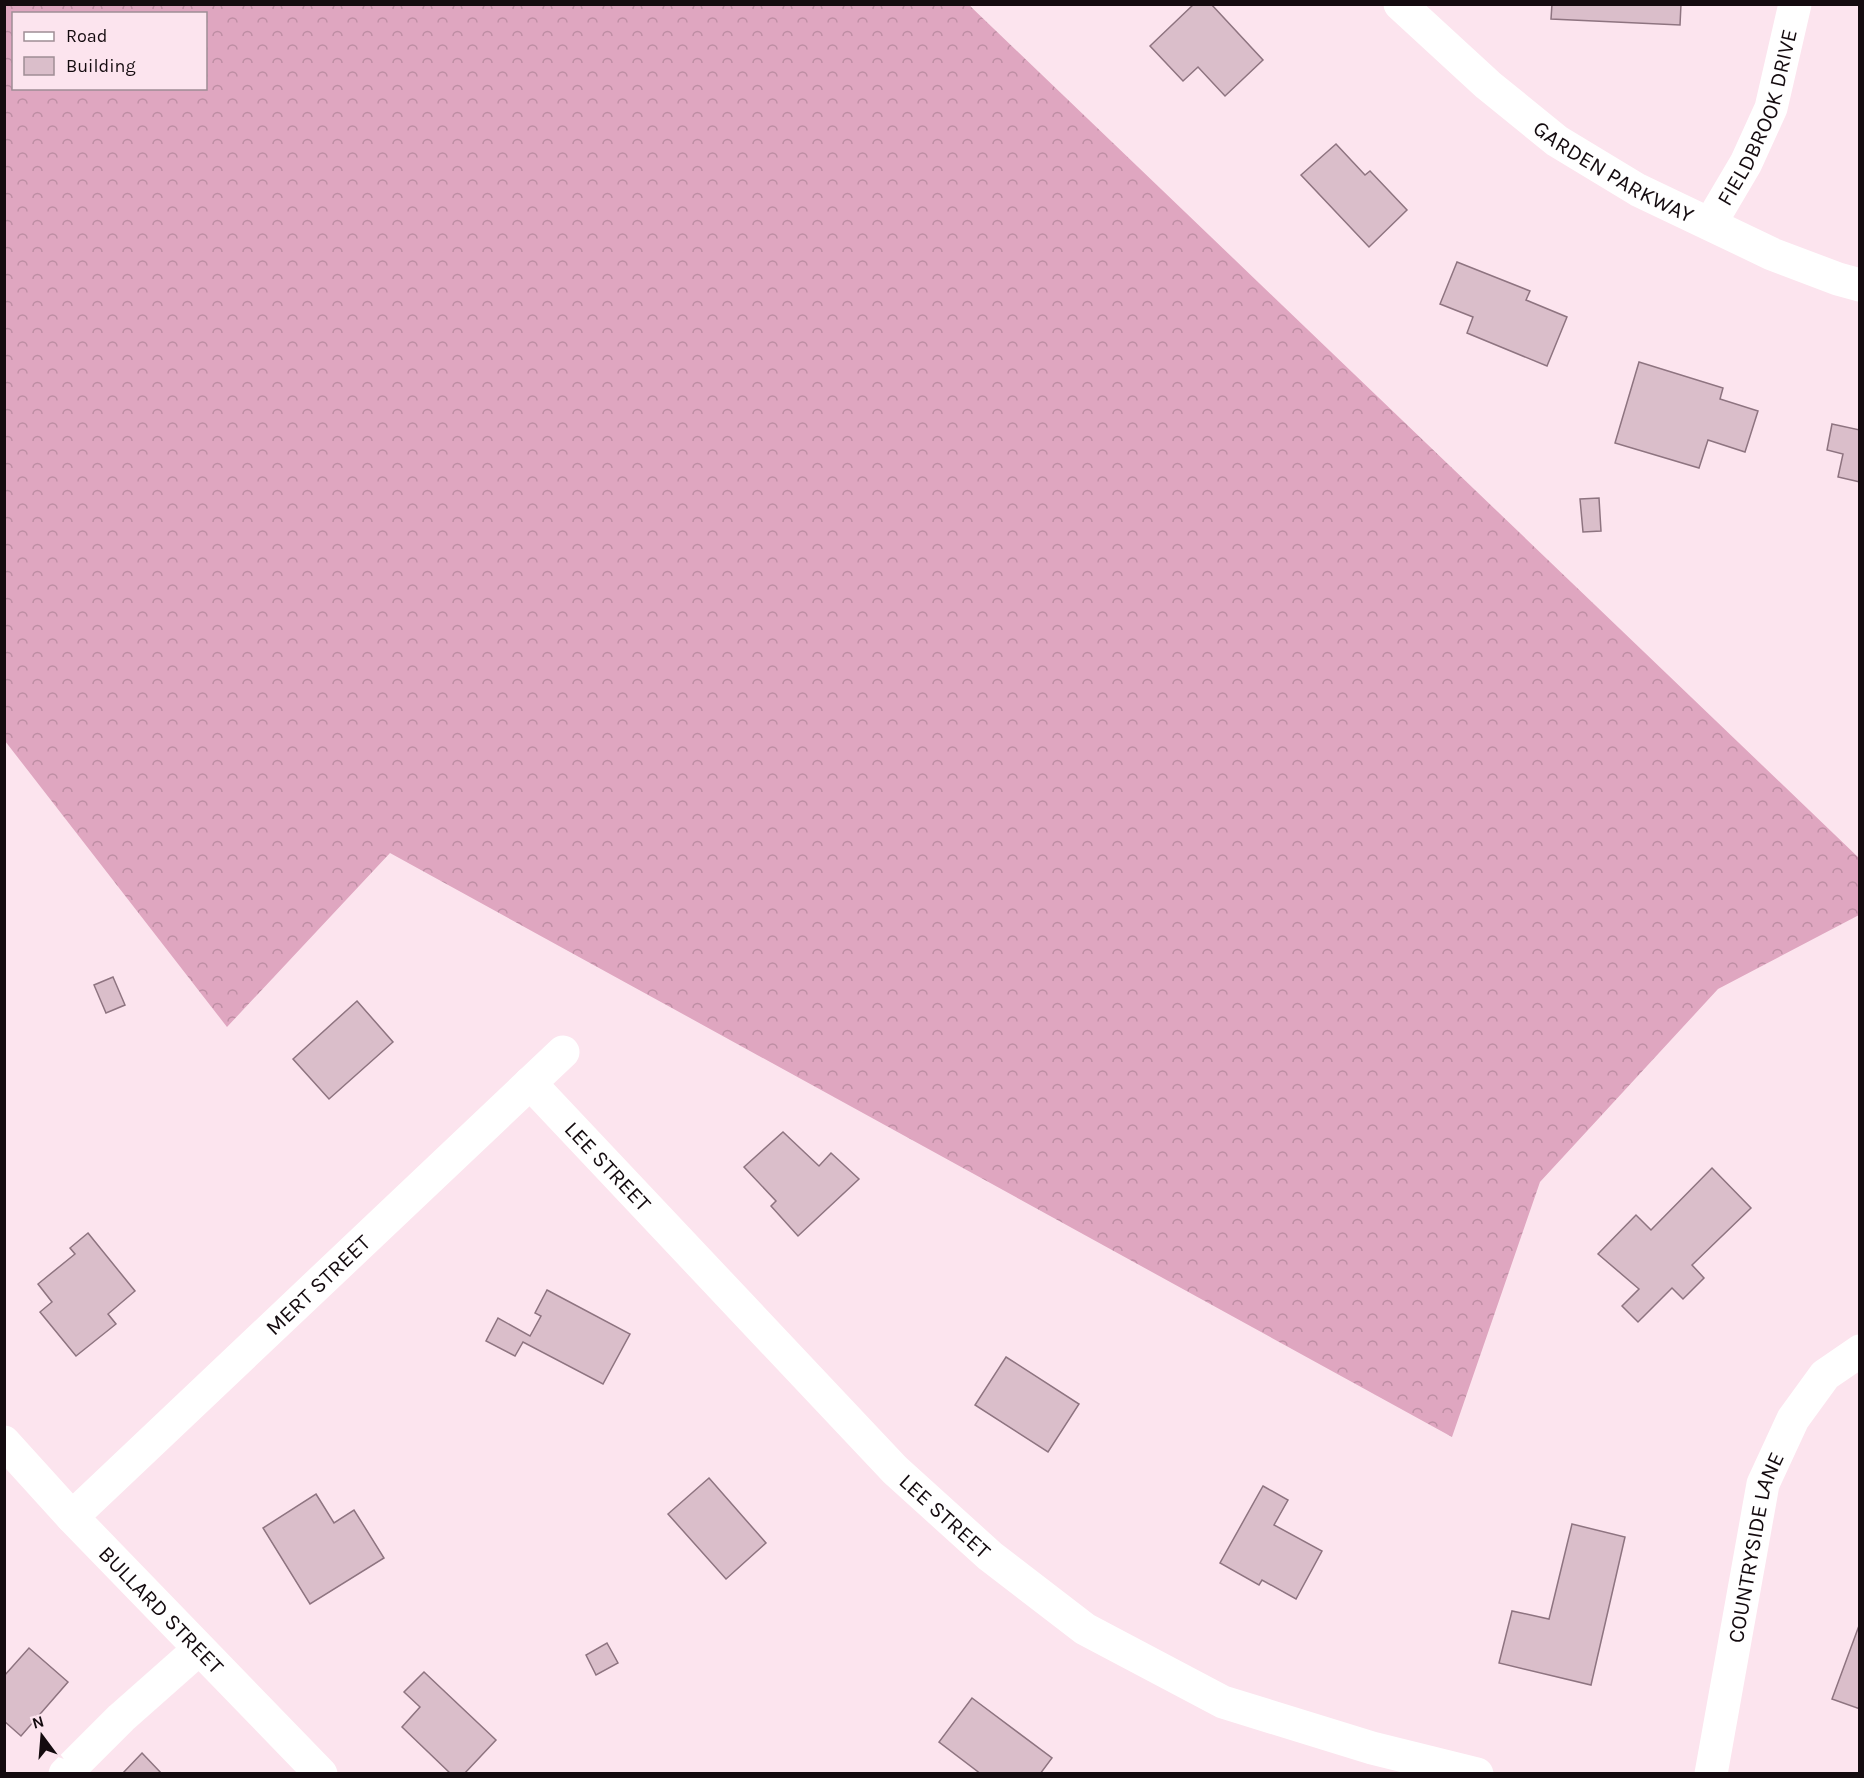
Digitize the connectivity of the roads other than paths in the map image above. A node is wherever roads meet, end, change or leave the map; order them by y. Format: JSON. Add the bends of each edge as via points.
{"nodes":[{"id":1,"x":1400,"y":4,"type":"edge"},
{"id":2,"x":1795,"y":4,"type":"edge"},
{"id":3,"x":1710,"y":224,"type":"junction"},
{"id":4,"x":1860,"y":285,"type":"edge"},
{"id":5,"x":563,"y":1052,"type":"dead end"},
{"id":6,"x":530,"y":1083,"type":"junction"},
{"id":7,"x":1860,"y":1351,"type":"edge"},
{"id":8,"x":4,"y":1442,"type":"edge"},
{"id":9,"x":72,"y":1517,"type":"junction"},
{"id":10,"x":199,"y":1649,"type":"junction"},
{"id":11,"x":65,"y":1773,"type":"edge"},
{"id":12,"x":321,"y":1773,"type":"edge"},
{"id":13,"x":1477,"y":1773,"type":"edge"},
{"id":14,"x":1711,"y":1773,"type":"edge"}],
"edges":[{"from":1,"to":3,"type":"street","name":"GARDEN PARKWAY","via":[[1488,85],[1557,141],[1638,190]]},
{"from":2,"to":3,"type":"street","name":"FIELDBROOK DRIVE","via":[[1771,108],[1746,163]]},
{"from":3,"to":4,"type":"street","name":"GARDEN PARKWAY","via":[[1772,254]]},
{"from":5,"to":6,"type":"street","name":"MERT STREET"},
{"from":6,"to":9,"type":"street","name":"MERT STREET"},
{"from":6,"to":13,"type":"street","name":"LEE STREET","via":[[895,1470],[990,1556],[1085,1629],[1223,1702],[1372,1749]]},
{"from":7,"to":14,"type":"street","name":"COUNTRYSIDE LANE","via":[[1825,1374],[1793,1419],[1763,1484]]},
{"from":8,"to":9,"type":"street","name":"BULLARD STREET"},
{"from":9,"to":10,"type":"street","name":"BULLARD STREET"},
{"from":10,"to":11,"type":"street"},
{"from":10,"to":12,"type":"street","name":"BULLARD STREET"}]}
